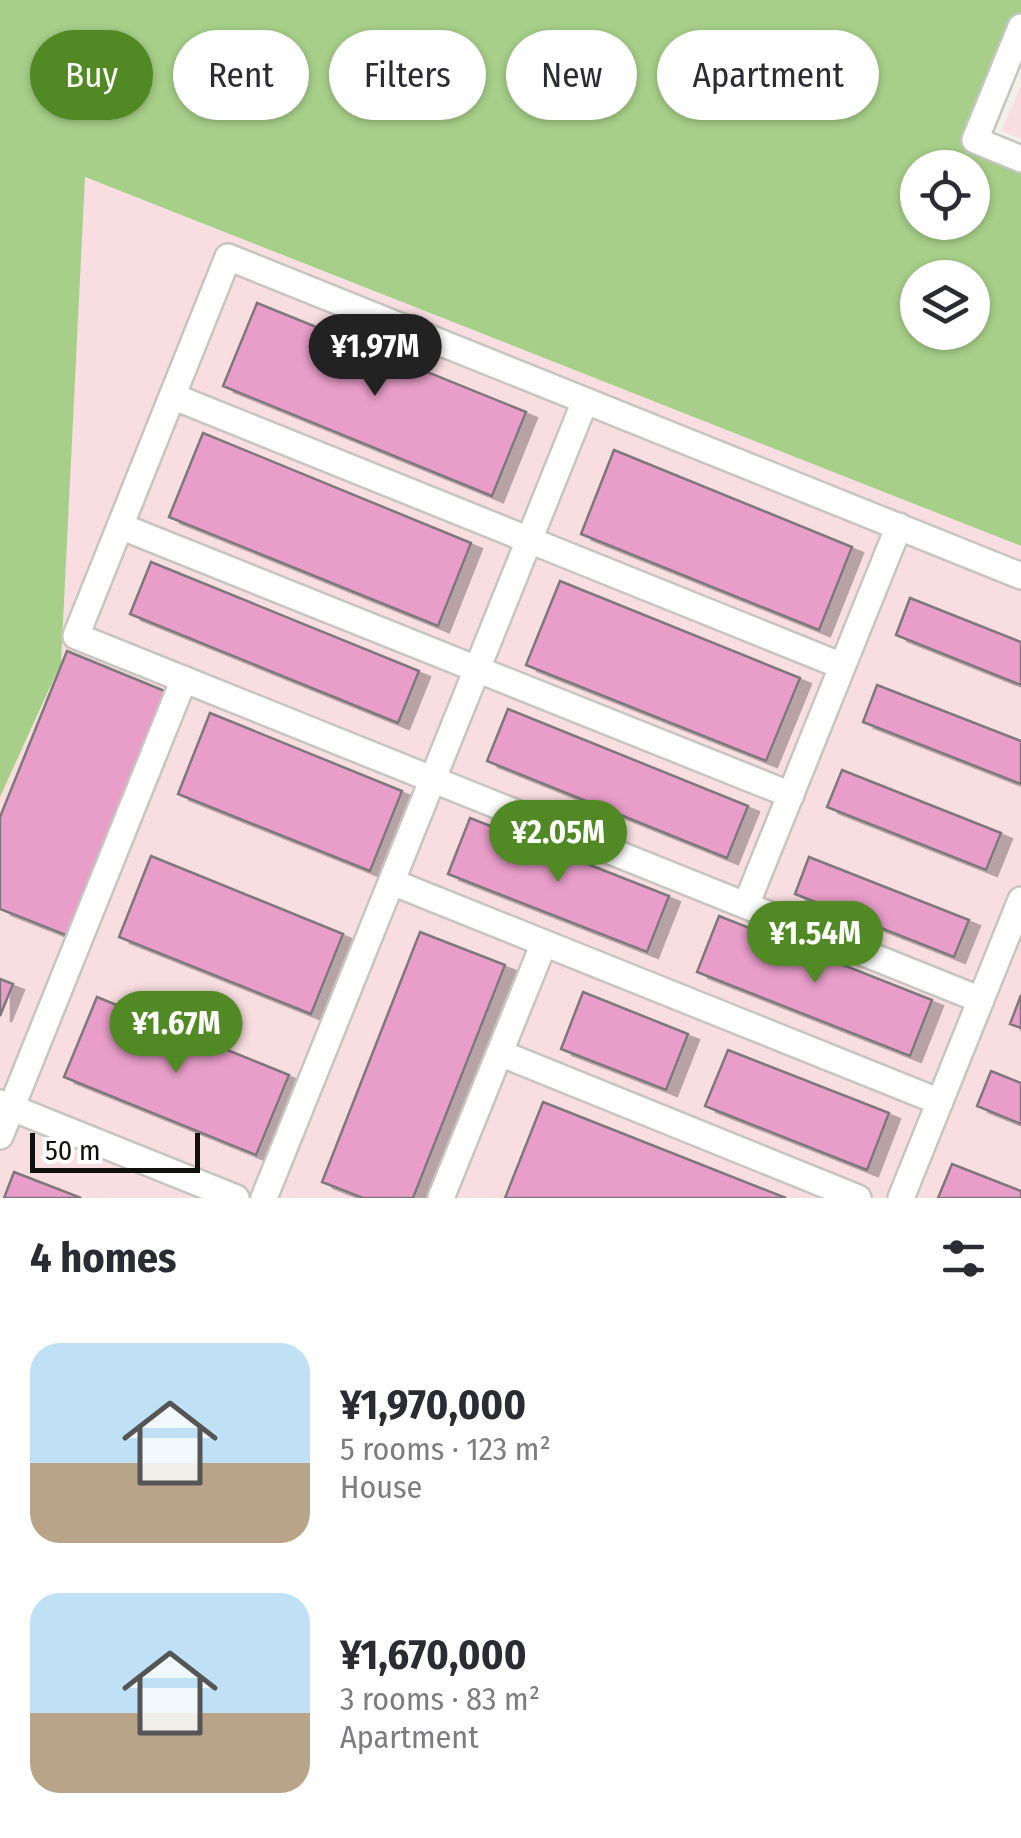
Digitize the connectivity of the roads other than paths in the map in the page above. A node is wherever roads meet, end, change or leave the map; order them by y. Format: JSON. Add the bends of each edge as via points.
{"nodes":[{"id":1,"x":1021,"y":27,"type":"edge"},
{"id":2,"x":1021,"y":159,"type":"edge"},
{"id":3,"x":172,"y":396,"type":"junction"},
{"id":4,"x":585,"y":400,"type":"junction"},
{"id":5,"x":120,"y":526,"type":"junction"},
{"id":6,"x":899,"y":526,"type":"junction"},
{"id":7,"x":529,"y":540,"type":"junction"},
{"id":8,"x":1021,"y":576,"type":"edge"},
{"id":9,"x":842,"y":666,"type":"junction"},
{"id":10,"x":477,"y":669,"type":"junction"},
{"id":11,"x":184,"y":679,"type":"junction"},
{"id":12,"x":433,"y":779,"type":"junction"},
{"id":13,"x":791,"y":795,"type":"junction"},
{"id":14,"x":392,"y":882,"type":"junction"},
{"id":15,"x":1021,"y":900,"type":"edge"},
{"id":16,"x":746,"y":905,"type":"junction"},
{"id":17,"x":544,"y":943,"type":"junction"},
{"id":18,"x":981,"y":1000,"type":"junction"},
{"id":19,"x":500,"y":1053,"type":"junction"},
{"id":20,"x":940,"y":1102,"type":"junction"},
{"id":21,"x":6,"y":1106,"type":"edge"},
{"id":22,"x":0,"y":1136,"type":"edge"},
{"id":23,"x":236,"y":1198,"type":"edge"},
{"id":24,"x":264,"y":1198,"type":"edge"},
{"id":25,"x":441,"y":1198,"type":"edge"},
{"id":26,"x":858,"y":1198,"type":"edge"},
{"id":27,"x":901,"y":1198,"type":"edge"}],
"edges":[{"from":1,"to":2,"type":"street","via":[[975,140]]},
{"from":3,"to":4,"type":"street","via":[[228,257]]},
{"from":3,"to":5,"type":"street"},
{"from":3,"to":7,"type":"street"},
{"from":4,"to":6,"type":"street"},
{"from":4,"to":7,"type":"street"},
{"from":5,"to":10,"type":"street"},
{"from":5,"to":11,"type":"street","via":[[76,636]]},
{"from":6,"to":8,"type":"street"},
{"from":6,"to":9,"type":"street"},
{"from":7,"to":9,"type":"street"},
{"from":7,"to":10,"type":"street"},
{"from":9,"to":13,"type":"street"},
{"from":10,"to":12,"type":"street"},
{"from":10,"to":13,"type":"street"},
{"from":11,"to":12,"type":"street"},
{"from":11,"to":21,"type":"street"},
{"from":12,"to":14,"type":"street"},
{"from":12,"to":16,"type":"street"},
{"from":13,"to":16,"type":"street"},
{"from":14,"to":17,"type":"street"},
{"from":14,"to":24,"type":"street"},
{"from":15,"to":18,"type":"street"},
{"from":16,"to":18,"type":"street"},
{"from":17,"to":19,"type":"street"},
{"from":17,"to":20,"type":"street"},
{"from":18,"to":20,"type":"street"},
{"from":19,"to":25,"type":"street"},
{"from":19,"to":26,"type":"street"},
{"from":20,"to":27,"type":"street"},
{"from":21,"to":22,"type":"street"},
{"from":21,"to":23,"type":"street"}]}
